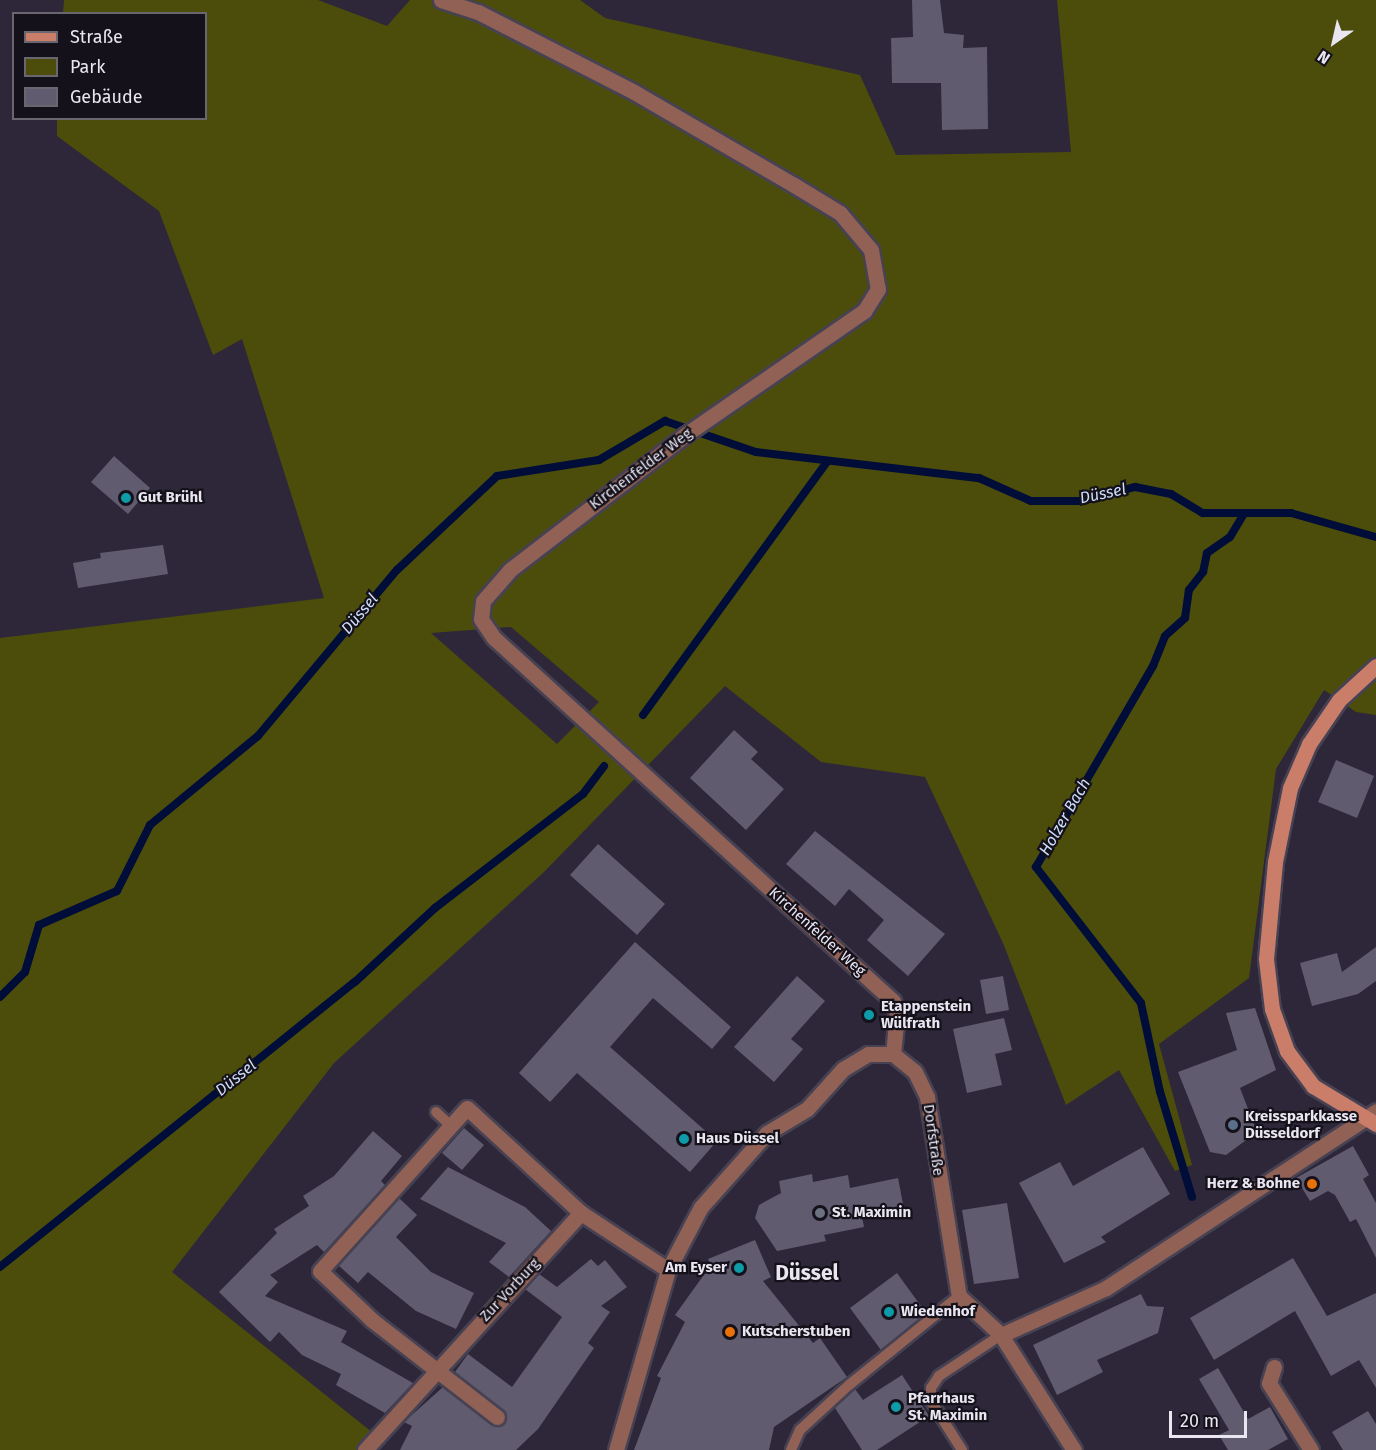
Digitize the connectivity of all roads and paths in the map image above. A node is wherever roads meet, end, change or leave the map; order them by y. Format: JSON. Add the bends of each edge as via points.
{"nodes":[{"id":1,"x":441,"y":0,"type":"edge"},
{"id":2,"x":1376,"y":666,"type":"edge"},
{"id":3,"x":893,"y":1054,"type":"junction"},
{"id":4,"x":1376,"y":1111,"type":"edge"},
{"id":5,"x":436,"y":1112,"type":"dead end"},
{"id":6,"x":1370,"y":1122,"type":"edge"},
{"id":7,"x":451,"y":1126,"type":"junction"},
{"id":8,"x":581,"y":1213,"type":"junction"},
{"id":9,"x":668,"y":1270,"type":"junction"},
{"id":10,"x":959,"y":1296,"type":"junction"},
{"id":11,"x":1001,"y":1335,"type":"junction"},
{"id":12,"x":439,"y":1367,"type":"junction"},
{"id":13,"x":1274,"y":1367,"type":"dead end"},
{"id":14,"x":497,"y":1417,"type":"dead end"},
{"id":15,"x":365,"y":1450,"type":"edge"},
{"id":16,"x":616,"y":1450,"type":"edge"},
{"id":17,"x":791,"y":1450,"type":"edge"},
{"id":18,"x":962,"y":1450,"type":"edge"},
{"id":19,"x":1074,"y":1450,"type":"edge"},
{"id":20,"x":1311,"y":1450,"type":"edge"}],
"edges":[{"from":1,"to":3,"type":"street","name":"Kirchenfelder Weg","via":[[478,12],[624,87],[784,179],[840,213],[871,250],[878,289],[864,311],[685,435],[510,570],[483,601],[481,619],[494,638],[892,1001],[897,1014]]},
{"from":2,"to":6,"type":"main road","via":[[1339,700],[1309,744],[1290,788],[1275,862],[1266,959],[1272,1009],[1287,1051],[1313,1086]]},
{"from":3,"to":9,"type":"street","via":[[868,1054],[843,1069],[807,1109],[767,1132],[701,1207]]},
{"from":3,"to":10,"type":"street","name":"Dorfstraße","via":[[915,1072],[927,1097]]},
{"from":4,"to":6,"type":"street"},
{"from":5,"to":7,"type":"lane"},
{"from":6,"to":11,"type":"street","via":[[1106,1288]]},
{"from":7,"to":8,"type":"street","via":[[467,1108]]},
{"from":7,"to":12,"type":"street","via":[[320,1271],[372,1320]]},
{"from":8,"to":9,"type":"street"},
{"from":8,"to":12,"type":"street","name":"Zur Vorburg"},
{"from":9,"to":16,"type":"street"},
{"from":10,"to":11,"type":"street"},
{"from":10,"to":17,"type":"lane","via":[[841,1392],[800,1430]]},
{"from":11,"to":18,"type":"lane","via":[[939,1376],[931,1388],[931,1401]]},
{"from":11,"to":19,"type":"street"},
{"from":12,"to":14,"type":"street"},
{"from":12,"to":15,"type":"street","name":"Zur Vorburg"},
{"from":13,"to":20,"type":"street","via":[[1269,1383]]}]}
